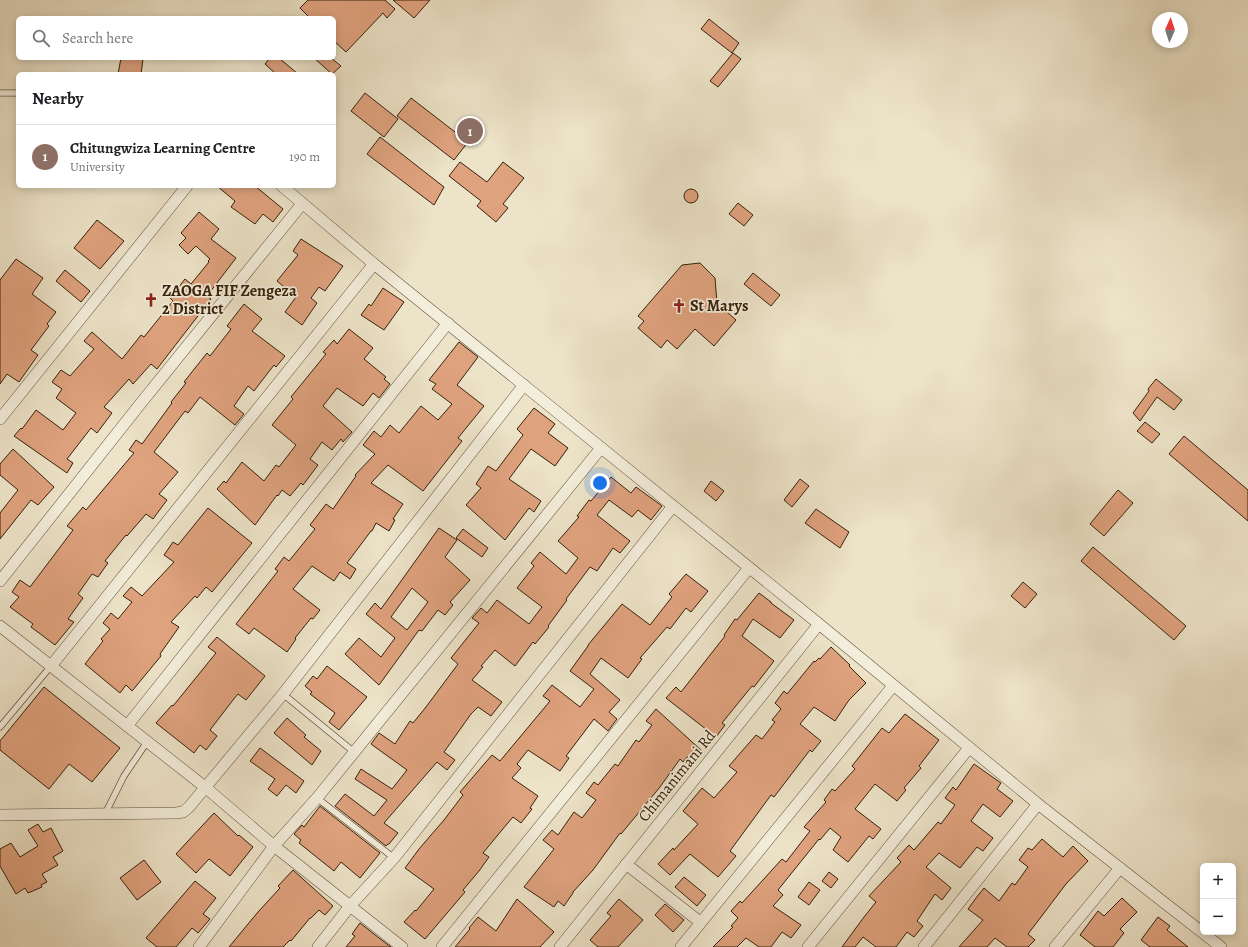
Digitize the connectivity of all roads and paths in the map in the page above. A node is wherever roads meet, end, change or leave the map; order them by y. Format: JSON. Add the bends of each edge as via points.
{"nodes":[{"id":1,"x":0,"y":93,"type":"edge"},
{"id":2,"x":16,"y":93,"type":"edge"},
{"id":3,"x":186,"y":188,"type":"edge"},
{"id":4,"x":284,"y":188,"type":"edge"},
{"id":5,"x":302,"y":204,"type":"junction"},
{"id":6,"x":374,"y":264,"type":"junction"},
{"id":7,"x":448,"y":323,"type":"junction"},
{"id":8,"x":524,"y":385,"type":"junction"},
{"id":9,"x":0,"y":419,"type":"edge"},
{"id":10,"x":601,"y":448,"type":"junction"},
{"id":11,"x":673,"y":506,"type":"junction"},
{"id":12,"x":749,"y":568,"type":"junction"},
{"id":13,"x":0,"y":581,"type":"edge"},
{"id":14,"x":819,"y":624,"type":"junction"},
{"id":15,"x":0,"y":626,"type":"edge"},
{"id":16,"x":51,"y":666,"type":"junction"},
{"id":17,"x":893,"y":686,"type":"junction"},
{"id":18,"x":283,"y":694,"type":"junction"},
{"id":19,"x":0,"y":726,"type":"edge"},
{"id":20,"x":127,"y":726,"type":"junction"},
{"id":21,"x":147,"y":742,"type":"junction"},
{"id":22,"x":969,"y":748,"type":"junction"},
{"id":23,"x":354,"y":752,"type":"junction"},
{"id":24,"x":205,"y":787,"type":"junction"},
{"id":25,"x":317,"y":798,"type":"junction"},
{"id":26,"x":1038,"y":804,"type":"junction"},
{"id":27,"x":104,"y":814,"type":"junction"},
{"id":28,"x":0,"y":815,"type":"edge"},
{"id":29,"x":274,"y":846,"type":"junction"},
{"id":30,"x":394,"y":858,"type":"junction"},
{"id":31,"x":626,"y":864,"type":"junction"},
{"id":32,"x":1120,"y":868,"type":"junction"},
{"id":33,"x":350,"y":906,"type":"junction"},
{"id":34,"x":700,"y":922,"type":"junction"},
{"id":35,"x":199,"y":947,"type":"edge"},
{"id":36,"x":318,"y":947,"type":"edge"},
{"id":37,"x":402,"y":947,"type":"edge"},
{"id":38,"x":442,"y":947,"type":"edge"},
{"id":39,"x":560,"y":947,"type":"edge"},
{"id":40,"x":682,"y":947,"type":"edge"},
{"id":41,"x":808,"y":947,"type":"edge"},
{"id":42,"x":924,"y":947,"type":"edge"},
{"id":43,"x":1055,"y":947,"type":"edge"},
{"id":44,"x":1221,"y":947,"type":"edge"}],
"edges":[{"from":1,"to":2,"type":"lane"},
{"from":3,"to":9,"type":"street"},
{"from":4,"to":5,"type":"street"},
{"from":5,"to":6,"type":"street"},
{"from":5,"to":13,"type":"street"},
{"from":6,"to":7,"type":"street"},
{"from":6,"to":16,"type":"street"},
{"from":7,"to":8,"type":"street"},
{"from":7,"to":20,"type":"street"},
{"from":8,"to":10,"type":"street"},
{"from":8,"to":18,"type":"street"},
{"from":10,"to":11,"type":"street"},
{"from":10,"to":23,"type":"street"},
{"from":11,"to":12,"type":"street"},
{"from":11,"to":30,"type":"street"},
{"from":12,"to":14,"type":"street"},
{"from":12,"to":38,"type":"street"},
{"from":14,"to":17,"type":"street"},
{"from":14,"to":31,"type":"street","name":"Chimanimani Rd"},
{"from":15,"to":16,"type":"street"},
{"from":16,"to":19,"type":"lane"},
{"from":16,"to":20,"type":"street"},
{"from":17,"to":22,"type":"street"},
{"from":17,"to":34,"type":"street"},
{"from":18,"to":23,"type":"lane"},
{"from":18,"to":24,"type":"street"},
{"from":20,"to":21,"type":"street"},
{"from":21,"to":24,"type":"street"},
{"from":21,"to":27,"type":"lane","via":[[124,776]]},
{"from":22,"to":26,"type":"street"},
{"from":22,"to":41,"type":"street"},
{"from":23,"to":25,"type":"street"},
{"from":24,"to":27,"type":"street","via":[[183,812]]},
{"from":24,"to":29,"type":"street"},
{"from":25,"to":29,"type":"street"},
{"from":25,"to":30,"type":"lane"},
{"from":26,"to":32,"type":"street"},
{"from":26,"to":42,"type":"street"},
{"from":27,"to":28,"type":"street"},
{"from":29,"to":33,"type":"street"},
{"from":29,"to":35,"type":"street"},
{"from":30,"to":33,"type":"street"},
{"from":31,"to":34,"type":"street"},
{"from":31,"to":39,"type":"street","name":"Chimanimani Rd"},
{"from":32,"to":43,"type":"street"},
{"from":32,"to":44,"type":"street"},
{"from":33,"to":36,"type":"street"},
{"from":33,"to":37,"type":"street"},
{"from":34,"to":40,"type":"street"}]}
